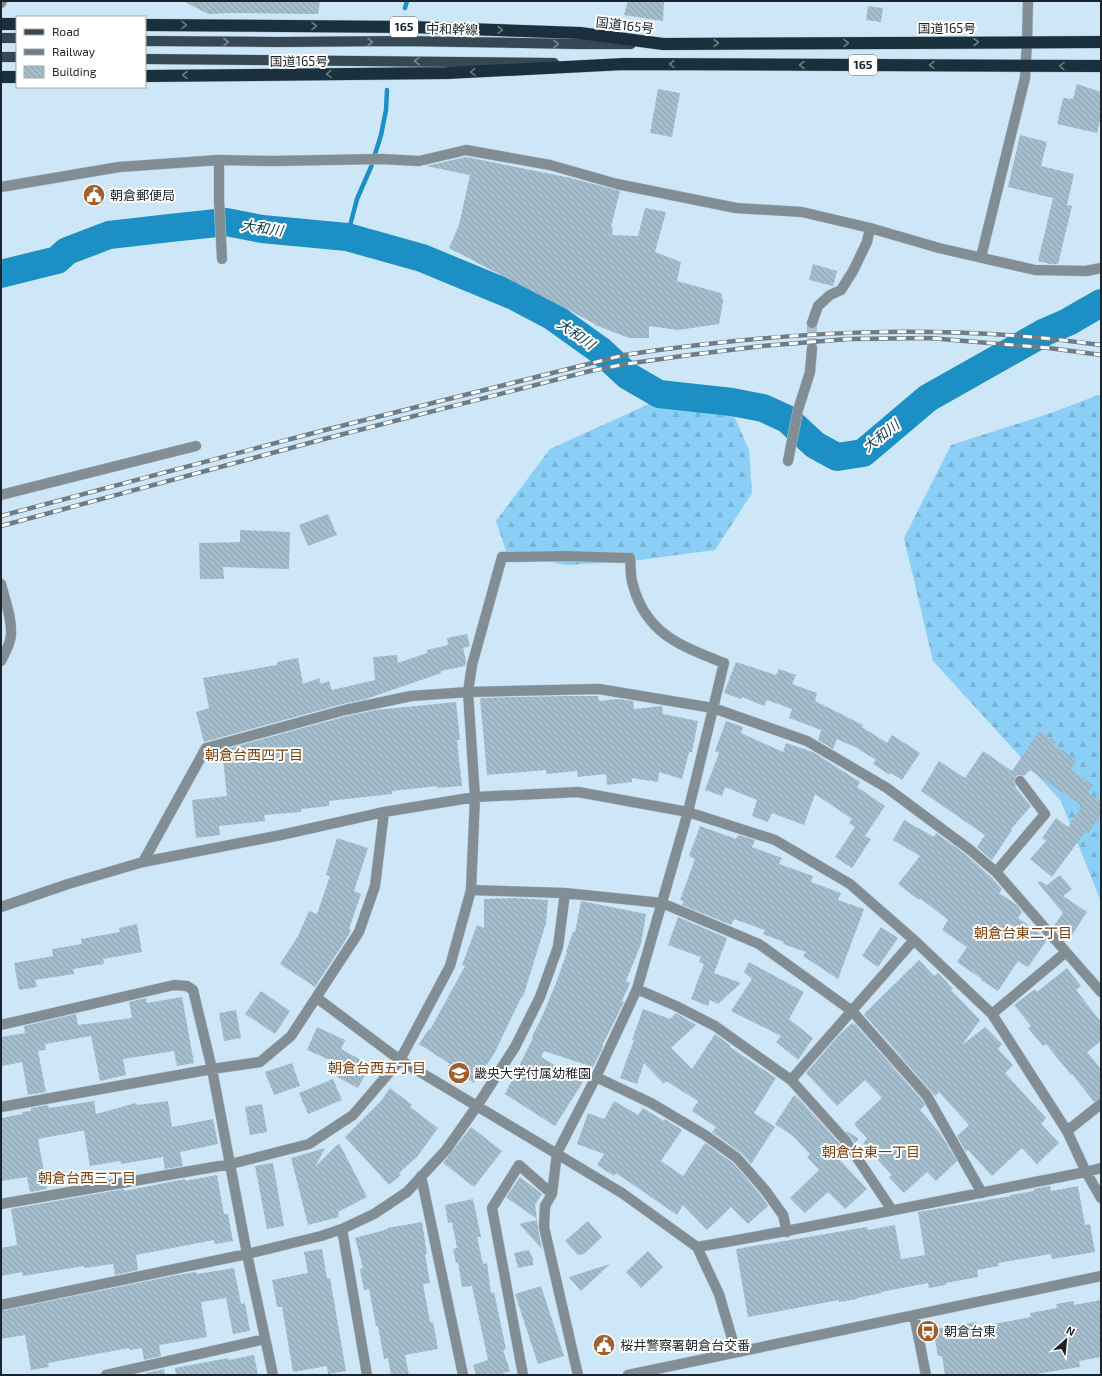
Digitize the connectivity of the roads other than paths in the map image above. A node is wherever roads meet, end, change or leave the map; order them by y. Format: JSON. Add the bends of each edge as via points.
{"nodes":[{"id":1,"x":1028,"y":1,"type":"edge"},
{"id":2,"x":1,"y":24,"type":"edge"},
{"id":3,"x":16,"y":24,"type":"edge"},
{"id":4,"x":146,"y":24,"type":"edge"},
{"id":5,"x":1,"y":38,"type":"edge"},
{"id":6,"x":16,"y":38,"type":"edge"},
{"id":7,"x":146,"y":41,"type":"edge"},
{"id":8,"x":1028,"y":42,"type":"junction"},
{"id":9,"x":1101,"y":42,"type":"edge"},
{"id":10,"x":663,"y":44,"type":"junction"},
{"id":11,"x":1,"y":57,"type":"edge"},
{"id":12,"x":16,"y":57,"type":"edge"},
{"id":13,"x":146,"y":59,"type":"edge"},
{"id":14,"x":624,"y":64,"type":"junction"},
{"id":15,"x":1026,"y":66,"type":"junction"},
{"id":16,"x":1101,"y":66,"type":"edge"},
{"id":17,"x":146,"y":76,"type":"edge"},
{"id":18,"x":1,"y":77,"type":"edge"},
{"id":19,"x":16,"y":77,"type":"edge"},
{"id":20,"x":219,"y":160,"type":"junction"},
{"id":21,"x":1,"y":186,"type":"edge"},
{"id":22,"x":870,"y":228,"type":"junction"},
{"id":23,"x":981,"y":257,"type":"junction"},
{"id":24,"x":222,"y":258,"type":"dead end"},
{"id":25,"x":1101,"y":268,"type":"edge"},
{"id":26,"x":812,"y":323,"type":"tunnel mouth"},
{"id":27,"x":812,"y":348,"type":"tunnel mouth"},
{"id":28,"x":196,"y":446,"type":"dead end"},
{"id":29,"x":788,"y":461,"type":"dead end"},
{"id":30,"x":1,"y":495,"type":"edge"},
{"id":31,"x":1,"y":584,"type":"edge"},
{"id":32,"x":1,"y":661,"type":"edge"},
{"id":33,"x":468,"y":692,"type":"junction"},
{"id":34,"x":713,"y":708,"type":"junction"},
{"id":35,"x":1020,"y":781,"type":"dead end"},
{"id":36,"x":475,"y":797,"type":"junction"},
{"id":37,"x":384,"y":812,"type":"junction"},
{"id":38,"x":688,"y":812,"type":"junction"},
{"id":39,"x":143,"y":862,"type":"junction"},
{"id":40,"x":996,"y":872,"type":"junction"},
{"id":41,"x":471,"y":890,"type":"junction"},
{"id":42,"x":565,"y":893,"type":"junction"},
{"id":43,"x":662,"y":903,"type":"junction"},
{"id":44,"x":1,"y":907,"type":"edge"},
{"id":45,"x":914,"y":940,"type":"junction"},
{"id":46,"x":1066,"y":952,"type":"junction"},
{"id":47,"x":638,"y":988,"type":"junction"},
{"id":48,"x":1101,"y":992,"type":"edge"},
{"id":49,"x":317,"y":998,"type":"junction"},
{"id":50,"x":852,"y":1011,"type":"junction"},
{"id":51,"x":992,"y":1014,"type":"junction"},
{"id":52,"x":1,"y":1024,"type":"edge"},
{"id":53,"x":400,"y":1060,"type":"junction"},
{"id":54,"x":212,"y":1069,"type":"junction"},
{"id":55,"x":596,"y":1077,"type":"junction"},
{"id":56,"x":791,"y":1080,"type":"junction"},
{"id":57,"x":1101,"y":1104,"type":"edge"},
{"id":58,"x":477,"y":1106,"type":"junction"},
{"id":59,"x":1,"y":1107,"type":"edge"},
{"id":60,"x":1067,"y":1131,"type":"junction"},
{"id":61,"x":557,"y":1153,"type":"junction"},
{"id":62,"x":230,"y":1164,"type":"junction"},
{"id":63,"x":1101,"y":1168,"type":"edge"},
{"id":64,"x":1086,"y":1172,"type":"junction"},
{"id":65,"x":421,"y":1176,"type":"junction"},
{"id":66,"x":982,"y":1192,"type":"junction"},
{"id":67,"x":552,"y":1194,"type":"junction"},
{"id":68,"x":1101,"y":1198,"type":"edge"},
{"id":69,"x":1,"y":1204,"type":"edge"},
{"id":70,"x":892,"y":1210,"type":"junction"},
{"id":71,"x":342,"y":1228,"type":"junction"},
{"id":72,"x":787,"y":1232,"type":"junction"},
{"id":73,"x":697,"y":1247,"type":"junction"},
{"id":74,"x":247,"y":1254,"type":"junction"},
{"id":75,"x":1101,"y":1276,"type":"edge"},
{"id":76,"x":1,"y":1305,"type":"edge"},
{"id":77,"x":914,"y":1315,"type":"junction"},
{"id":78,"x":265,"y":1339,"type":"junction"},
{"id":79,"x":736,"y":1352,"type":"junction"},
{"id":80,"x":106,"y":1375,"type":"edge"},
{"id":81,"x":273,"y":1375,"type":"edge"},
{"id":82,"x":367,"y":1375,"type":"edge"},
{"id":83,"x":463,"y":1375,"type":"edge"},
{"id":84,"x":523,"y":1375,"type":"edge"},
{"id":85,"x":578,"y":1375,"type":"edge"},
{"id":86,"x":632,"y":1375,"type":"edge"},
{"id":87,"x":926,"y":1375,"type":"edge"}],
"edges":[{"from":1,"to":8,"type":"street"},
{"from":2,"to":3,"type":"highway"},
{"from":4,"to":10,"type":"highway","name":"国道165号","number":"165","one_way":true,"via":[[411,27],[580,33]]},
{"from":5,"to":6,"type":"main road"},
{"from":7,"to":10,"type":"main road","name":"中和幹線","one_way":true},
{"from":8,"to":9,"type":"highway","name":"国道165号","number":"165"},
{"from":10,"to":8,"type":"highway","name":"国道165号","number":"165","one_way":true},
{"from":8,"to":15,"type":"street"},
{"from":11,"to":12,"type":"main road"},
{"from":14,"to":13,"type":"main road","one_way":true},
{"from":15,"to":14,"type":"highway","name":"国道165号","number":"165","one_way":true},
{"from":14,"to":17,"type":"highway","name":"国道165号","number":"165","one_way":true,"via":[[448,73]]},
{"from":16,"to":15,"type":"highway","name":"国道165号","number":"165","one_way":true},
{"from":15,"to":23,"type":"street"},
{"from":18,"to":19,"type":"highway"},
{"from":20,"to":21,"type":"street","via":[[119,167]]},
{"from":20,"to":22,"type":"street","via":[[381,158],[419,161],[466,150],[550,165],[617,184],[736,208],[802,212]]},
{"from":20,"to":24,"type":"street"},
{"from":22,"to":23,"type":"street","via":[[925,245]]},
{"from":22,"to":26,"type":"street","via":[[867,242],[853,271],[841,290],[830,295],[818,306]]},
{"from":23,"to":25,"type":"street","via":[[1035,270],[1086,271]]},
{"from":27,"to":29,"type":"street","via":[[810,372],[798,410]]},
{"from":28,"to":30,"type":"street"},
{"from":31,"to":32,"type":"street","via":[[11,635]]},
{"from":33,"to":34,"type":"street","via":[[599,689]]},
{"from":33,"to":34,"type":"street","via":[[472,665],[502,557],[630,558],[632,584],[642,609],[661,632],[679,644],[724,663]]},
{"from":33,"to":36,"type":"street"},
{"from":33,"to":39,"type":"street","via":[[411,696],[345,710],[206,748]]},
{"from":34,"to":38,"type":"street"},
{"from":34,"to":40,"type":"street","via":[[807,741],[887,788]]},
{"from":35,"to":40,"type":"street","via":[[1045,814]]},
{"from":36,"to":37,"type":"street"},
{"from":36,"to":38,"type":"street","via":[[578,792]]},
{"from":36,"to":41,"type":"street"},
{"from":37,"to":39,"type":"street"},
{"from":37,"to":49,"type":"street","via":[[375,886],[359,932]]},
{"from":38,"to":43,"type":"street"},
{"from":38,"to":45,"type":"street","via":[[775,840],[850,884]]},
{"from":39,"to":44,"type":"street"},
{"from":40,"to":46,"type":"street"},
{"from":41,"to":42,"type":"street"},
{"from":41,"to":53,"type":"street","via":[[450,966]]},
{"from":42,"to":43,"type":"street"},
{"from":42,"to":58,"type":"street","via":[[558,947],[540,997],[515,1047]]},
{"from":43,"to":47,"type":"street"},
{"from":43,"to":50,"type":"street","via":[[759,944]]},
{"from":45,"to":50,"type":"street"},
{"from":45,"to":51,"type":"street"},
{"from":46,"to":48,"type":"street"},
{"from":46,"to":51,"type":"street"},
{"from":47,"to":55,"type":"street"},
{"from":47,"to":56,"type":"street","via":[[715,1026]]},
{"from":49,"to":53,"type":"street"},
{"from":49,"to":54,"type":"street","via":[[291,1036],[260,1062]]},
{"from":50,"to":56,"type":"street"},
{"from":50,"to":66,"type":"street","via":[[927,1096]]},
{"from":51,"to":60,"type":"street"},
{"from":52,"to":54,"type":"street","via":[[174,985],[187,986],[193,990]]},
{"from":53,"to":58,"type":"street"},
{"from":53,"to":62,"type":"street","via":[[353,1115],[309,1144]]},
{"from":54,"to":59,"type":"street"},
{"from":54,"to":62,"type":"street"},
{"from":55,"to":61,"type":"street"},
{"from":55,"to":72,"type":"street","via":[[651,1103],[705,1135],[737,1158],[783,1215]]},
{"from":56,"to":70,"type":"street","via":[[845,1140]]},
{"from":57,"to":60,"type":"street"},
{"from":58,"to":61,"type":"street"},
{"from":58,"to":65,"type":"street","via":[[446,1150]]},
{"from":60,"to":64,"type":"street"},
{"from":61,"to":67,"type":"street"},
{"from":61,"to":73,"type":"street","via":[[622,1193]]},
{"from":62,"to":69,"type":"street"},
{"from":62,"to":74,"type":"street"},
{"from":63,"to":64,"type":"street"},
{"from":64,"to":66,"type":"street"},
{"from":64,"to":68,"type":"street"},
{"from":65,"to":71,"type":"street","via":[[407,1192],[374,1214]]},
{"from":65,"to":83,"type":"street"},
{"from":66,"to":70,"type":"street"},
{"from":67,"to":84,"type":"street","via":[[519,1165],[492,1208]]},
{"from":67,"to":85,"type":"street","via":[[545,1206],[544,1227]]},
{"from":70,"to":72,"type":"street"},
{"from":71,"to":74,"type":"street","via":[[321,1236]]},
{"from":71,"to":82,"type":"street"},
{"from":72,"to":73,"type":"street"},
{"from":73,"to":79,"type":"street","via":[[719,1294]]},
{"from":74,"to":76,"type":"street"},
{"from":74,"to":78,"type":"street"},
{"from":75,"to":77,"type":"street"},
{"from":77,"to":79,"type":"street"},
{"from":77,"to":87,"type":"street"},
{"from":78,"to":80,"type":"street"},
{"from":78,"to":81,"type":"street"},
{"from":79,"to":86,"type":"street"}]}
